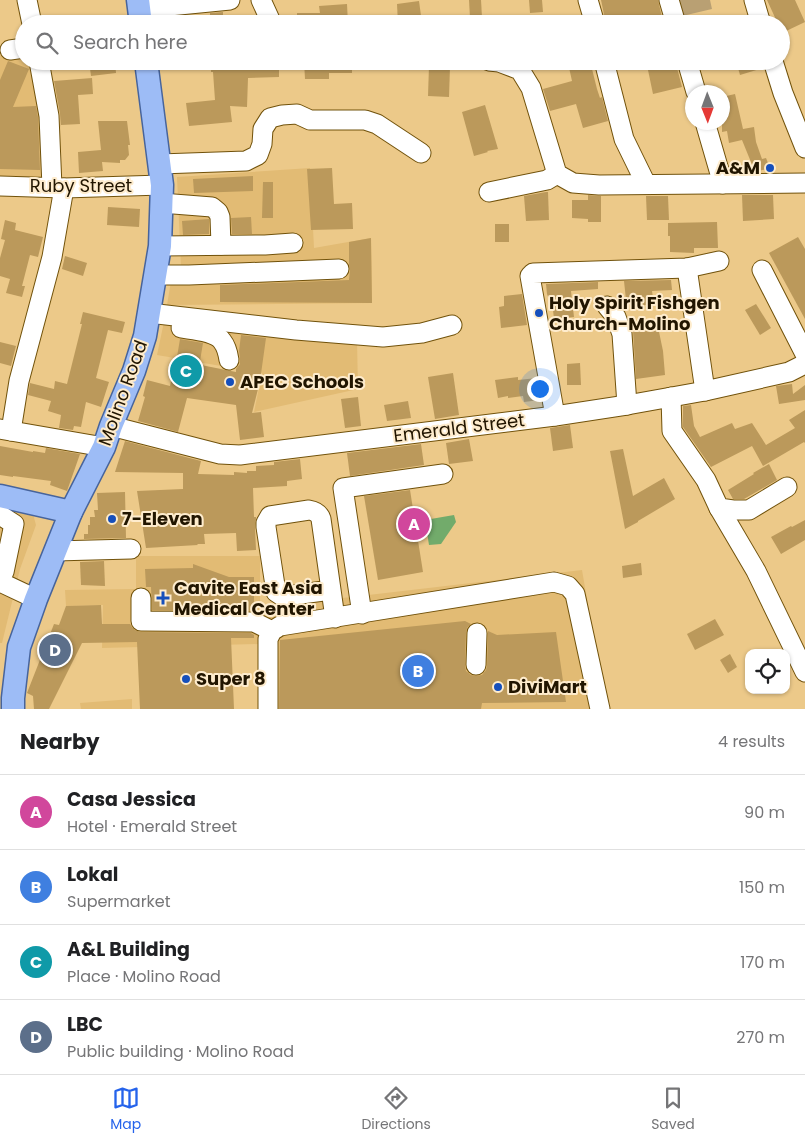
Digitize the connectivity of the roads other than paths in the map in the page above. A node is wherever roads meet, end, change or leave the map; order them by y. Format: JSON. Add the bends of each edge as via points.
{"nodes":[{"id":1,"x":26,"y":0,"type":"edge"},
{"id":2,"x":230,"y":0,"type":"edge"},
{"id":3,"x":261,"y":0,"type":"edge"},
{"id":4,"x":588,"y":0,"type":"edge"},
{"id":5,"x":668,"y":0,"type":"edge"},
{"id":6,"x":754,"y":0,"type":"edge"},
{"id":7,"x":139,"y":12,"type":"edge"},
{"id":8,"x":30,"y":15,"type":"edge"},
{"id":9,"x":268,"y":15,"type":"edge"},
{"id":10,"x":592,"y":15,"type":"edge"},
{"id":11,"x":673,"y":15,"type":"edge"},
{"id":12,"x":758,"y":15,"type":"edge"},
{"id":13,"x":41,"y":70,"type":"edge"},
{"id":14,"x":147,"y":70,"type":"edge"},
{"id":15,"x":520,"y":70,"type":"edge"},
{"id":16,"x":606,"y":70,"type":"edge"},
{"id":17,"x":690,"y":70,"type":"edge"},
{"id":18,"x":776,"y":70,"type":"edge"},
{"id":19,"x":694,"y":85,"type":"edge"},
{"id":20,"x":707,"y":130,"type":"edge"},
{"id":21,"x":805,"y":148,"type":"edge"},
{"id":22,"x":420,"y":153,"type":"dead end"},
{"id":23,"x":557,"y":174,"type":"junction"},
{"id":24,"x":805,"y":183,"type":"edge"},
{"id":25,"x":161,"y":184,"type":"junction"},
{"id":26,"x":646,"y":184,"type":"junction"},
{"id":27,"x":723,"y":184,"type":"junction"},
{"id":28,"x":0,"y":186,"type":"edge"},
{"id":29,"x":58,"y":187,"type":"junction"},
{"id":30,"x":489,"y":192,"type":"dead end"},
{"id":31,"x":293,"y":243,"type":"dead end"},
{"id":32,"x":221,"y":245,"type":"junction"},
{"id":33,"x":160,"y":246,"type":"junction"},
{"id":34,"x":720,"y":261,"type":"dead end"},
{"id":35,"x":687,"y":268,"type":"junction"},
{"id":36,"x":339,"y":269,"type":"dead end"},
{"id":37,"x":762,"y":270,"type":"dead end"},
{"id":38,"x":155,"y":275,"type":"junction"},
{"id":39,"x":607,"y":306,"type":"dead end"},
{"id":40,"x":148,"y":318,"type":"junction"},
{"id":41,"x":452,"y":325,"type":"dead end"},
{"id":42,"x":805,"y":354,"type":"edge"},
{"id":43,"x":229,"y":360,"type":"dead end"},
{"id":44,"x":805,"y":364,"type":"edge"},
{"id":45,"x":705,"y":391,"type":"junction"},
{"id":46,"x":670,"y":397,"type":"junction"},
{"id":47,"x":627,"y":405,"type":"junction"},
{"id":48,"x":555,"y":416,"type":"junction"},
{"id":49,"x":111,"y":426,"type":"junction"},
{"id":50,"x":5,"y":430,"type":"edge"},
{"id":51,"x":104,"y":447,"type":"junction"},
{"id":52,"x":443,"y":474,"type":"dead end"},
{"id":53,"x":787,"y":487,"type":"dead end"},
{"id":54,"x":0,"y":496,"type":"edge"},
{"id":55,"x":719,"y":508,"type":"junction"},
{"id":56,"x":71,"y":512,"type":"junction"},
{"id":57,"x":0,"y":515,"type":"edge"},
{"id":58,"x":131,"y":549,"type":"dead end"},
{"id":59,"x":55,"y":551,"type":"junction"},
{"id":60,"x":1,"y":575,"type":"edge"},
{"id":61,"x":331,"y":590,"type":"junction"},
{"id":62,"x":141,"y":598,"type":"dead end"},
{"id":63,"x":36,"y":599,"type":"junction"},
{"id":64,"x":362,"y":614,"type":"junction"},
{"id":65,"x":335,"y":618,"type":"junction"},
{"id":66,"x":272,"y":631,"type":"junction"},
{"id":67,"x":477,"y":633,"type":"dead end"},
{"id":68,"x":476,"y":665,"type":"dead end"},
{"id":69,"x":805,"y":672,"type":"edge"},
{"id":70,"x":13,"y":709,"type":"edge"},
{"id":71,"x":268,"y":709,"type":"edge"},
{"id":72,"x":600,"y":709,"type":"edge"}],
"edges":[{"from":1,"to":8,"type":"street"},
{"from":2,"to":7,"type":"street"},
{"from":3,"to":9,"type":"street"},
{"from":4,"to":10,"type":"street"},
{"from":5,"to":11,"type":"street"},
{"from":6,"to":12,"type":"street"},
{"from":13,"to":29,"type":"street"},
{"from":14,"to":25,"type":"main road","name":"Molino Road"},
{"from":15,"to":23,"type":"street","via":[[531,88]]},
{"from":16,"to":26,"type":"street","via":[[624,139]]},
{"from":17,"to":19,"type":"street"},
{"from":18,"to":21,"type":"street"},
{"from":20,"to":27,"type":"street"},
{"from":22,"to":25,"type":"street","via":[[377,124],[365,120],[310,120],[297,114],[282,115],[270,118],[263,130],[258,155]]},
{"from":23,"to":26,"type":"street","via":[[573,183]]},
{"from":23,"to":30,"type":"street","via":[[547,180]]},
{"from":24,"to":27,"type":"street"},
{"from":25,"to":29,"type":"street","name":"Ruby Street"},
{"from":25,"to":32,"type":"street","via":[[212,206],[218,212]]},
{"from":25,"to":33,"type":"main road","name":"Molino Road"},
{"from":26,"to":27,"type":"street"},
{"from":28,"to":29,"type":"street","name":"Ruby Street"},
{"from":29,"to":50,"type":"street","via":[[52,257]]},
{"from":31,"to":32,"type":"street"},
{"from":32,"to":33,"type":"street"},
{"from":33,"to":38,"type":"main road","name":"Molino Road"},
{"from":34,"to":35,"type":"street"},
{"from":35,"to":45,"type":"street"},
{"from":35,"to":48,"type":"street","via":[[531,274]]},
{"from":36,"to":38,"type":"street"},
{"from":37,"to":42,"type":"street"},
{"from":38,"to":40,"type":"main road","name":"Molino Road"},
{"from":39,"to":47,"type":"street","via":[[616,317],[622,334]]},
{"from":40,"to":41,"type":"street","via":[[383,337],[422,333]]},
{"from":40,"to":43,"type":"street","via":[[214,334],[222,340]]},
{"from":40,"to":49,"type":"main road","name":"Molino Road","via":[[141,350]]},
{"from":44,"to":45,"type":"street","name":"Emerald Street","via":[[789,372]]},
{"from":45,"to":46,"type":"street","name":"Emerald Street"},
{"from":46,"to":47,"type":"street","name":"Emerald Street"},
{"from":46,"to":55,"type":"street","via":[[672,430],[706,480]]},
{"from":47,"to":48,"type":"street","name":"Emerald Street"},
{"from":48,"to":49,"type":"street","name":"Emerald Street","via":[[240,455],[220,454]]},
{"from":49,"to":51,"type":"main road","name":"Molino Road"},
{"from":50,"to":51,"type":"street"},
{"from":51,"to":56,"type":"main road","name":"Molino Road"},
{"from":52,"to":64,"type":"street","via":[[343,488]]},
{"from":53,"to":55,"type":"street","via":[[748,510]]},
{"from":54,"to":56,"type":"main road"},
{"from":55,"to":69,"type":"street","via":[[756,571]]},
{"from":56,"to":59,"type":"main road","name":"Molino Road"},
{"from":57,"to":60,"type":"street","via":[[14,524]]},
{"from":58,"to":59,"type":"street"},
{"from":59,"to":63,"type":"main road","name":"Molino Road"},
{"from":60,"to":63,"type":"street"},
{"from":61,"to":61,"type":"street","via":[[320,515],[309,510],[270,516],[266,527],[276,592],[286,596]]},
{"from":61,"to":65,"type":"street"},
{"from":62,"to":66,"type":"street","via":[[141,621],[254,622]]},
{"from":63,"to":70,"type":"main road","name":"Molino Road","via":[[19,647]]},
{"from":64,"to":65,"type":"street"},
{"from":64,"to":72,"type":"street","via":[[554,582],[568,586],[575,594]]},
{"from":65,"to":66,"type":"street","via":[[280,626]]},
{"from":66,"to":71,"type":"street","via":[[268,639]]},
{"from":67,"to":68,"type":"street"}]}
